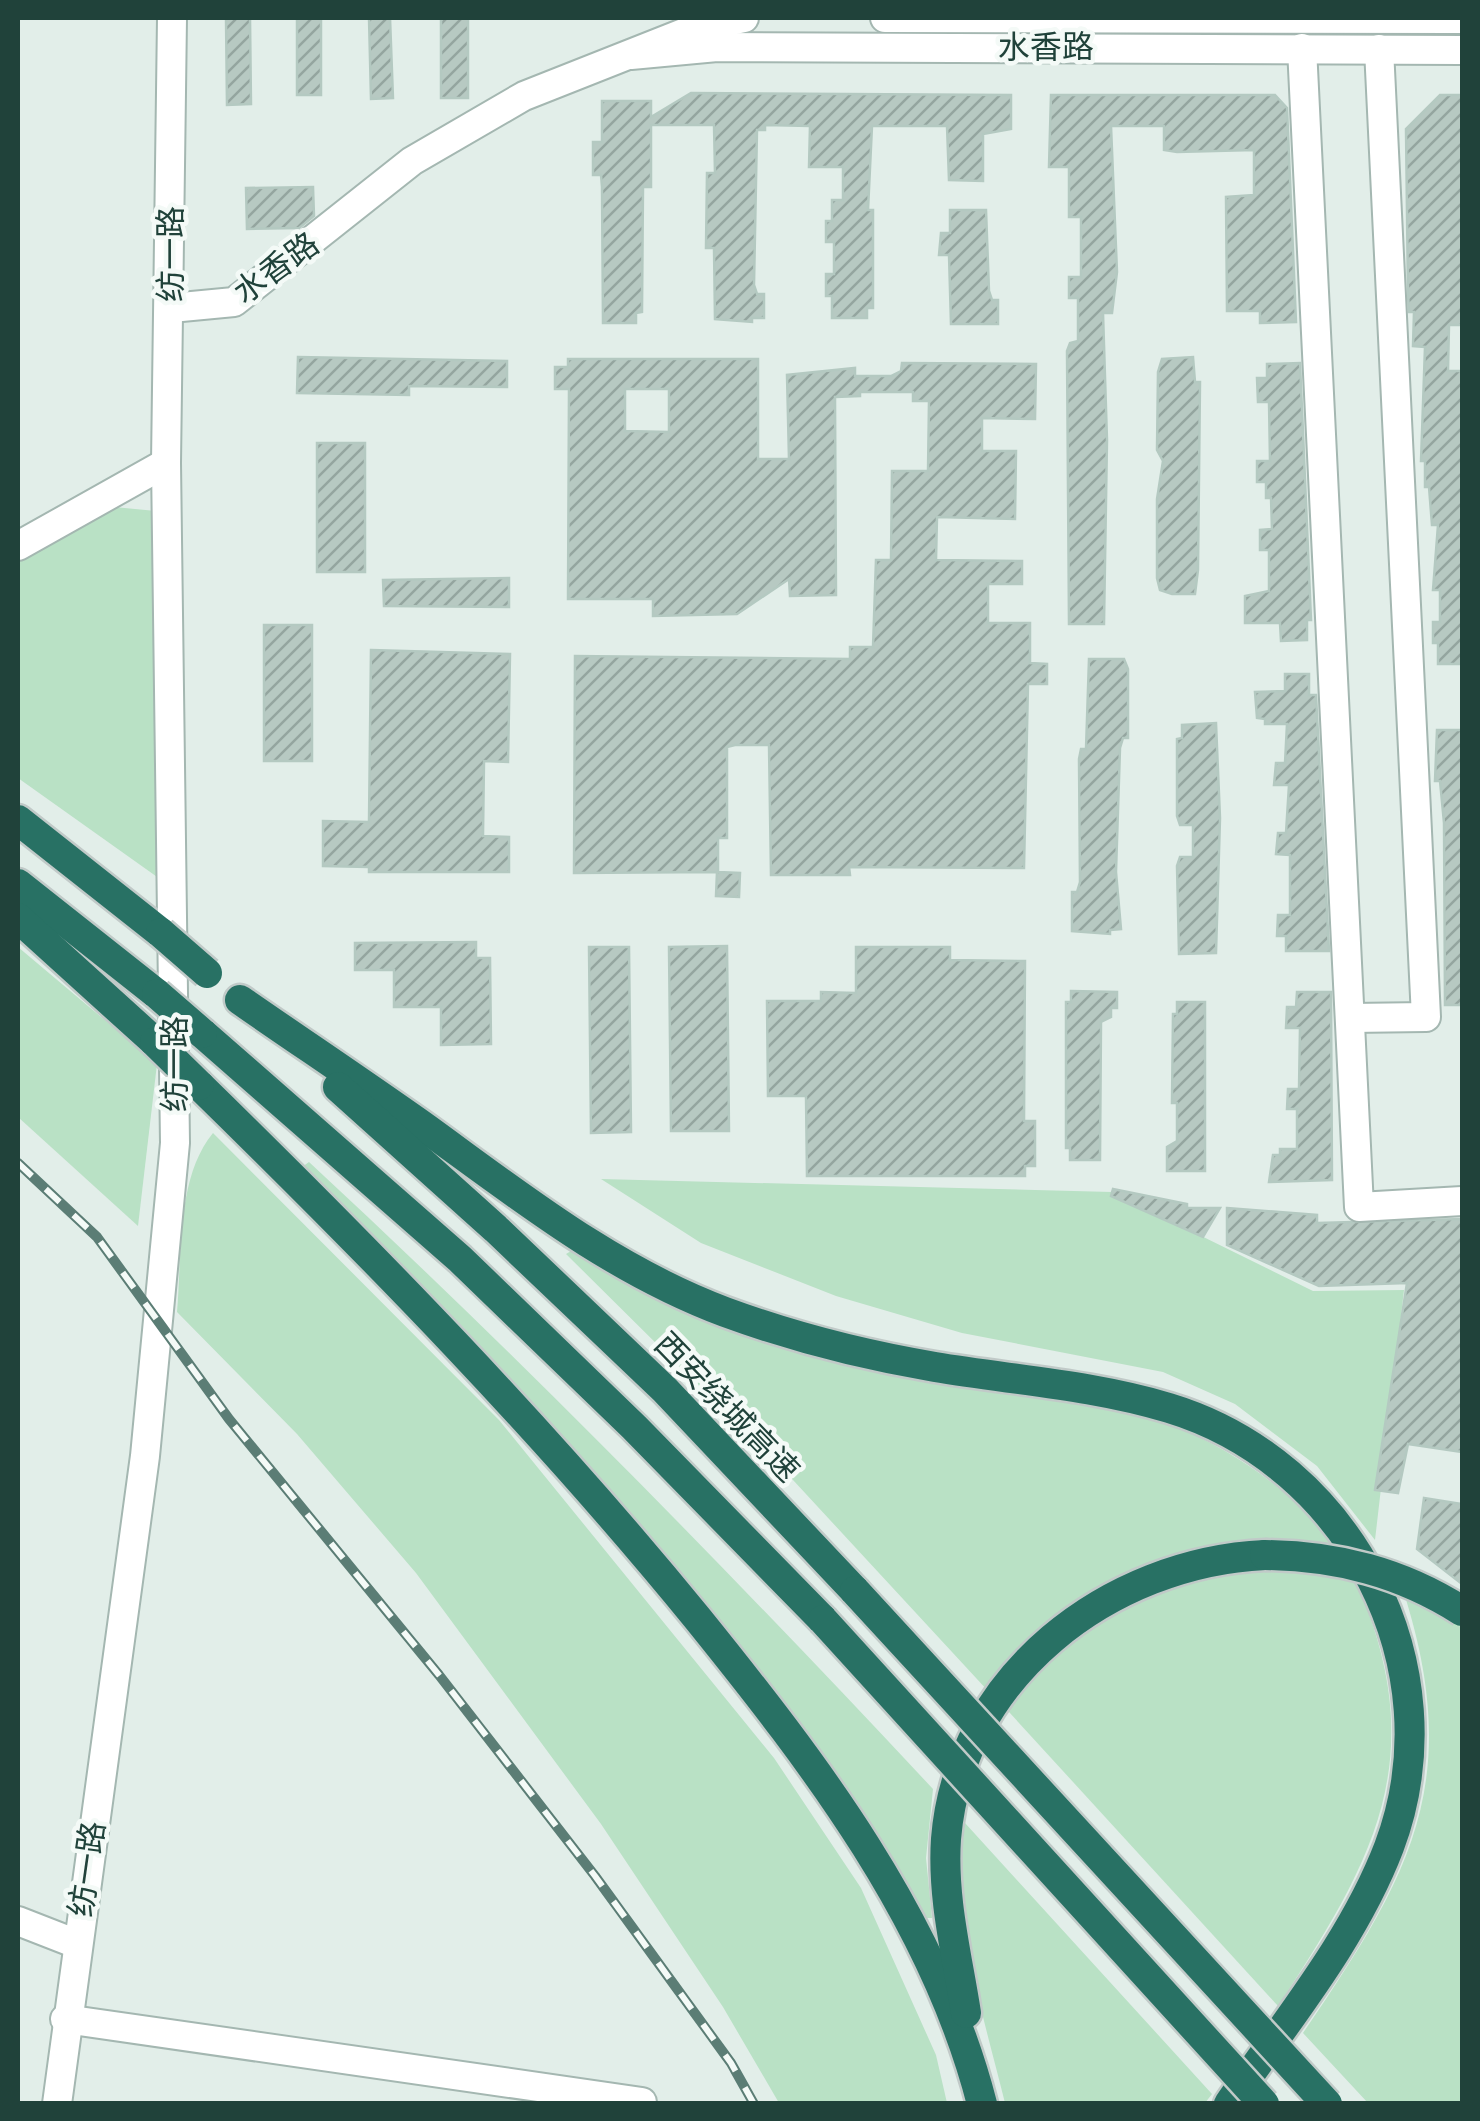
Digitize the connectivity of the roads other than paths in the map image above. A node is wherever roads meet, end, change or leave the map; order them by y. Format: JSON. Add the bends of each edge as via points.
{"nodes":[{"id":1,"x":172,"y":18,"type":"edge"},
{"id":2,"x":744,"y":18,"type":"edge"},
{"id":3,"x":885,"y":18,"type":"edge"},
{"id":4,"x":1332,"y":19,"type":"edge"},
{"id":5,"x":1462,"y":20,"type":"edge"},
{"id":6,"x":1302,"y":48,"type":"junction"},
{"id":7,"x":1333,"y":48,"type":"junction"},
{"id":8,"x":1378,"y":50,"type":"junction"},
{"id":9,"x":1462,"y":50,"type":"edge"},
{"id":10,"x":631,"y":54,"type":"junction"},
{"id":11,"x":170,"y":308,"type":"junction"},
{"id":12,"x":166,"y":463,"type":"junction"},
{"id":13,"x":18,"y":546,"type":"edge"},
{"id":14,"x":18,"y":820,"type":"edge"},
{"id":15,"x":18,"y":884,"type":"edge"},
{"id":16,"x":18,"y":918,"type":"edge"},
{"id":17,"x":240,"y":1000,"type":"junction"},
{"id":18,"x":1351,"y":1018,"type":"junction"},
{"id":19,"x":1462,"y":1201,"type":"edge"},
{"id":20,"x":1462,"y":1611,"type":"edge"},
{"id":21,"x":18,"y":1921,"type":"edge"},
{"id":22,"x":77,"y":1944,"type":"junction"},
{"id":23,"x":65,"y":2019,"type":"junction"},
{"id":24,"x":978,"y":2089,"type":"edge"},
{"id":25,"x":642,"y":2102,"type":"edge"},
{"id":26,"x":57,"y":2104,"type":"edge"},
{"id":27,"x":1228,"y":2104,"type":"edge"},
{"id":28,"x":1264,"y":2104,"type":"edge"},
{"id":29,"x":1327,"y":2104,"type":"edge"}],
"edges":[{"from":1,"to":11,"type":"street","name":"纺一路"},
{"from":2,"to":10,"type":"street","name":"水香路","via":[[696,28]]},
{"from":3,"to":4,"type":"street","name":"水香路"},
{"from":4,"to":5,"type":"street","name":"水香路"},
{"from":4,"to":7,"type":"street"},
{"from":6,"to":7,"type":"street","name":"水香路"},
{"from":6,"to":10,"type":"street","name":"水香路","via":[[717,46]]},
{"from":6,"to":18,"type":"street"},
{"from":7,"to":8,"type":"street","name":"水香路"},
{"from":8,"to":9,"type":"street","name":"水香路"},
{"from":8,"to":18,"type":"street","via":[[1426,1017]]},
{"from":10,"to":11,"type":"street","name":"水香路","via":[[524,96],[437,144],[234,302]]},
{"from":11,"to":12,"type":"street","name":"纺一路"},
{"from":12,"to":13,"type":"street"},
{"from":12,"to":22,"type":"street","name":"纺一路","via":[[175,1143],[145,1456]]},
{"from":14,"to":17,"type":"highway","name":"西安绕城高速","bridge":true},
{"from":15,"to":28,"type":"highway","bridge":true,"via":[[157,994],[460,1259],[634,1427],[823,1620]]},
{"from":16,"to":24,"type":"highway","bridge":true,"via":[[154,1042],[474,1360],[736,1666],[892,1890],[934,1970]]},
{"from":17,"to":27,"type":"highway","via":[[530,1206],[663,1285],[724,1312],[848,1350],[1181,1412],[1249,1444],[1330,1512],[1372,1576],[1398,1648],[1408,1697],[1406,1784],[1391,1842],[1363,1904]]},
{"from":17,"to":29,"type":"highway","name":"西安绕城高速","bridge":true,"via":[[666,1390]]},
{"from":18,"to":19,"type":"street","via":[[1360,1207]]},
{"from":20,"to":24,"type":"highway","bridge":true,"via":[[1375,1569],[1265,1555],[1219,1560],[1166,1573],[1094,1606],[1021,1670],[973,1740],[950,1809],[950,1926]]},
{"from":21,"to":22,"type":"street"},
{"from":22,"to":23,"type":"street","name":"纺一路"},
{"from":23,"to":25,"type":"street"},
{"from":23,"to":26,"type":"street","name":"纺一路"}]}
